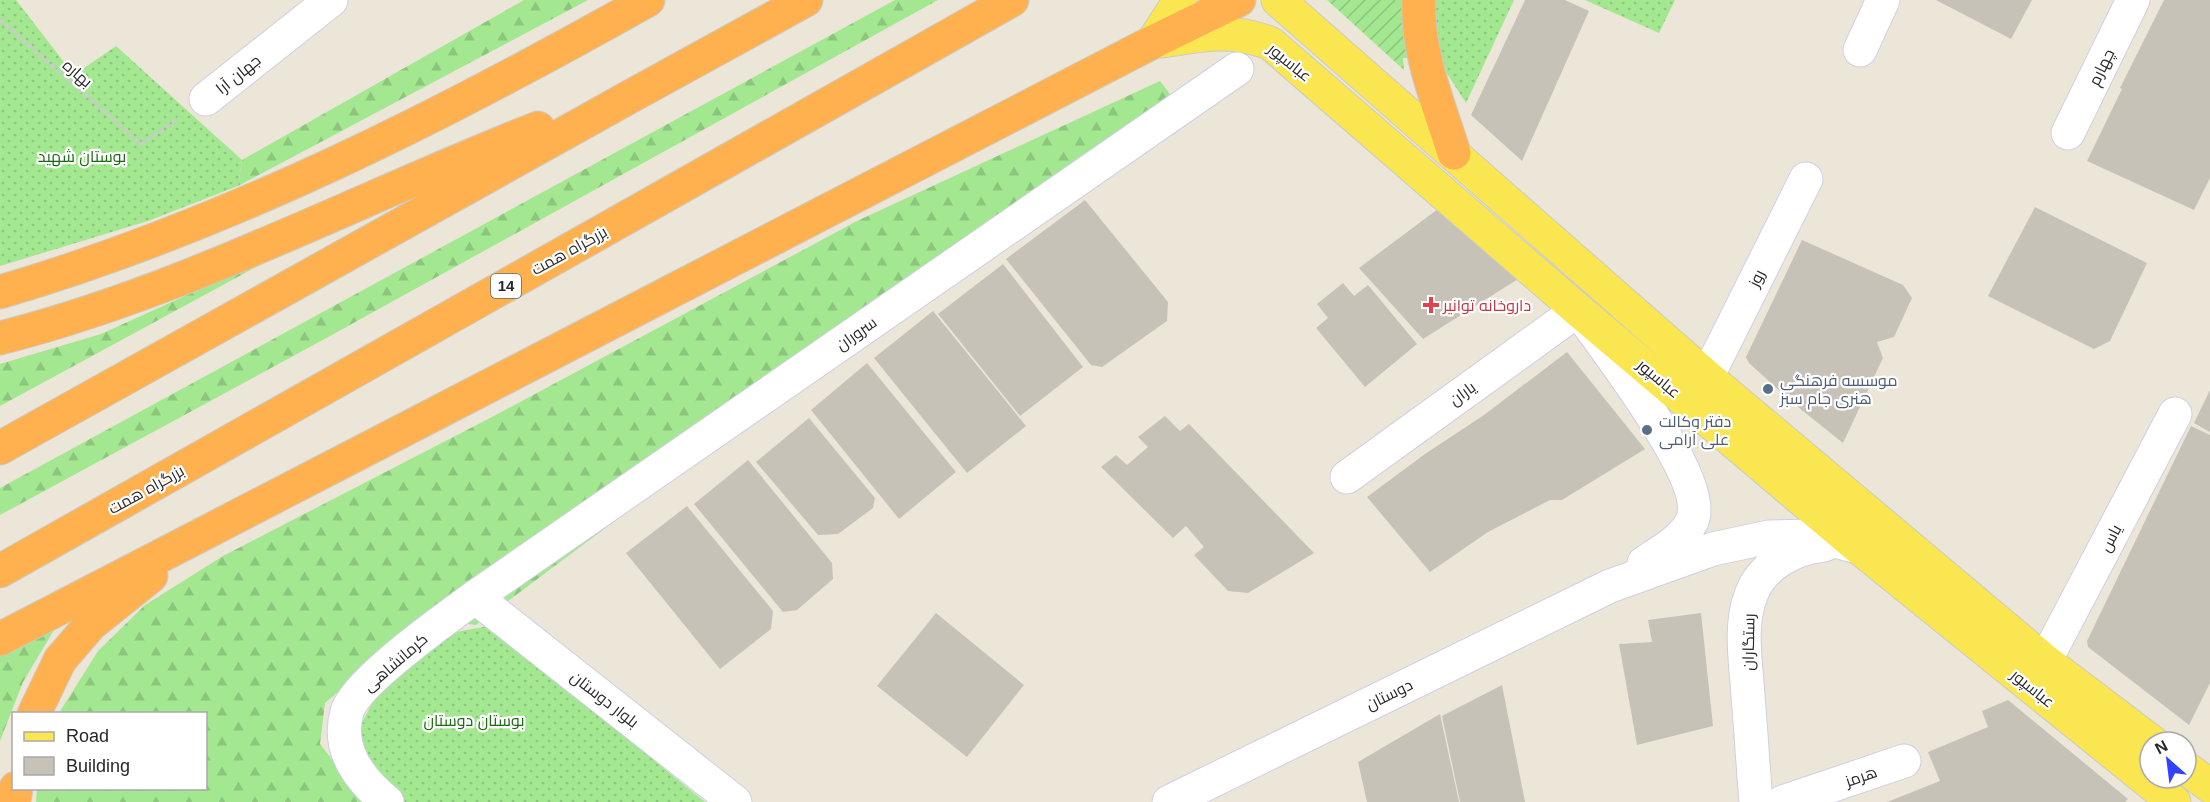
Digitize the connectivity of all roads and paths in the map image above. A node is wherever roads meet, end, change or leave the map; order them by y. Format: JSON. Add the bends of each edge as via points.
{"nodes":[{"id":1,"x":331,"y":0,"type":"edge"},
{"id":2,"x":648,"y":0,"type":"edge"},
{"id":3,"x":806,"y":0,"type":"edge"},
{"id":4,"x":1012,"y":0,"type":"edge"},
{"id":5,"x":1180,"y":0,"type":"edge"},
{"id":6,"x":1239,"y":0,"type":"edge"},
{"id":7,"x":1278,"y":0,"type":"edge"},
{"id":8,"x":1419,"y":0,"type":"edge"},
{"id":9,"x":1883,"y":0,"type":"edge"},
{"id":10,"x":2133,"y":0,"type":"edge"},
{"id":11,"x":0,"y":20,"type":"edge"},
{"id":12,"x":1153,"y":42,"type":"junction"},
{"id":13,"x":1860,"y":51,"type":"dead end"},
{"id":14,"x":1237,"y":69,"type":"dead end"},
{"id":15,"x":633,"y":95,"type":"junction"},
{"id":16,"x":206,"y":99,"type":"joint"},
{"id":17,"x":2068,"y":133,"type":"dead end"},
{"id":18,"x":141,"y":144,"type":"joint"},
{"id":19,"x":1454,"y":153,"type":"junction"},
{"id":20,"x":1806,"y":179,"type":"dead end"},
{"id":21,"x":1600,"y":283,"type":"junction"},
{"id":22,"x":0,"y":292,"type":"edge"},
{"id":23,"x":1578,"y":310,"type":"junction"},
{"id":24,"x":0,"y":338,"type":"edge"},
{"id":25,"x":1707,"y":377,"type":"junction"},
{"id":26,"x":2175,"y":414,"type":"dead end"},
{"id":27,"x":0,"y":448,"type":"edge"},
{"id":28,"x":1347,"y":477,"type":"dead end"},
{"id":29,"x":228,"y":519,"type":"junction"},
{"id":30,"x":1851,"y":545,"type":"junction"},
{"id":31,"x":0,"y":571,"type":"edge"},
{"id":32,"x":1610,"y":586,"type":"junction"},
{"id":33,"x":474,"y":597,"type":"junction"},
{"id":34,"x":0,"y":639,"type":"edge"},
{"id":35,"x":2045,"y":661,"type":"junction"},
{"id":36,"x":34,"y":712,"type":"edge"},
{"id":37,"x":2138,"y":731,"type":"edge"},
{"id":38,"x":1904,"y":761,"type":"dead end"},
{"id":39,"x":387,"y":802,"type":"edge"},
{"id":40,"x":735,"y":802,"type":"edge"},
{"id":41,"x":1168,"y":802,"type":"edge"},
{"id":42,"x":1756,"y":802,"type":"edge"},
{"id":43,"x":1783,"y":802,"type":"edge"},
{"id":44,"x":2174,"y":802,"type":"edge"}],
"edges":[{"from":1,"to":16,"type":"street","name":"جهان آرا"},
{"from":2,"to":22,"type":"highway","via":[[426,119],[301,179],[146,242]]},
{"from":3,"to":15,"type":"highway"},
{"from":4,"to":31,"type":"highway","name":"بزرگراه همت","number":"14"},
{"from":5,"to":12,"type":"main road"},
{"from":6,"to":12,"type":"highway"},
{"from":7,"to":19,"type":"main road","name":"عباسپور"},
{"from":8,"to":19,"type":"highway","via":[[1423,51]]},
{"from":9,"to":13,"type":"street"},
{"from":10,"to":17,"type":"street","name":"چهارم"},
{"from":11,"to":18,"type":"path","name":"بهاره"},
{"from":12,"to":23,"type":"main road","name":"عباسپور","via":[[1221,33],[1270,43]]},
{"from":12,"to":29,"type":"highway"},
{"from":14,"to":33,"type":"street","name":"سروران"},
{"from":15,"to":24,"type":"highway","via":[[487,148],[166,285]]},
{"from":15,"to":27,"type":"highway"},
{"from":16,"to":18,"type":"path","name":"جهان آرا"},
{"from":19,"to":21,"type":"main road","name":"عباسپور"},
{"from":20,"to":25,"type":"street","name":"روز"},
{"from":21,"to":23,"type":"main road"},
{"from":21,"to":25,"type":"main road","name":"عباسپور"},
{"from":23,"to":28,"type":"street","name":"یاران"},
{"from":23,"to":30,"type":"main road","name":"عباسپور"},
{"from":23,"to":32,"type":"street","name":"دوستان","via":[[1657,422],[1681,463],[1693,505],[1692,520],[1682,534]]},
{"from":25,"to":35,"type":"main road","name":"عباسپور"},
{"from":26,"to":35,"type":"street","name":"یاس"},
{"from":29,"to":34,"type":"highway"},
{"from":29,"to":36,"type":"highway","via":[[91,624],[60,660]]},
{"from":30,"to":32,"type":"street","name":"دوستان","via":[[1795,535],[1744,541]]},
{"from":30,"to":42,"type":"street","name":"رستگاران","via":[[1814,546],[1797,551],[1762,576],[1751,594],[1745,618],[1745,651]]},
{"from":30,"to":44,"type":"main road","name":"عباسپور"},
{"from":32,"to":41,"type":"street","name":"دوستان"},
{"from":33,"to":39,"type":"street","name":"کرمانشاهی","via":[[401,653],[363,688],[347,710],[344,730],[355,769],[367,786]]},
{"from":33,"to":40,"type":"street","name":"بلوار دوستان"},
{"from":35,"to":37,"type":"main road","name":"عباسپور"},
{"from":38,"to":43,"type":"street","name":"هرمز"}]}
